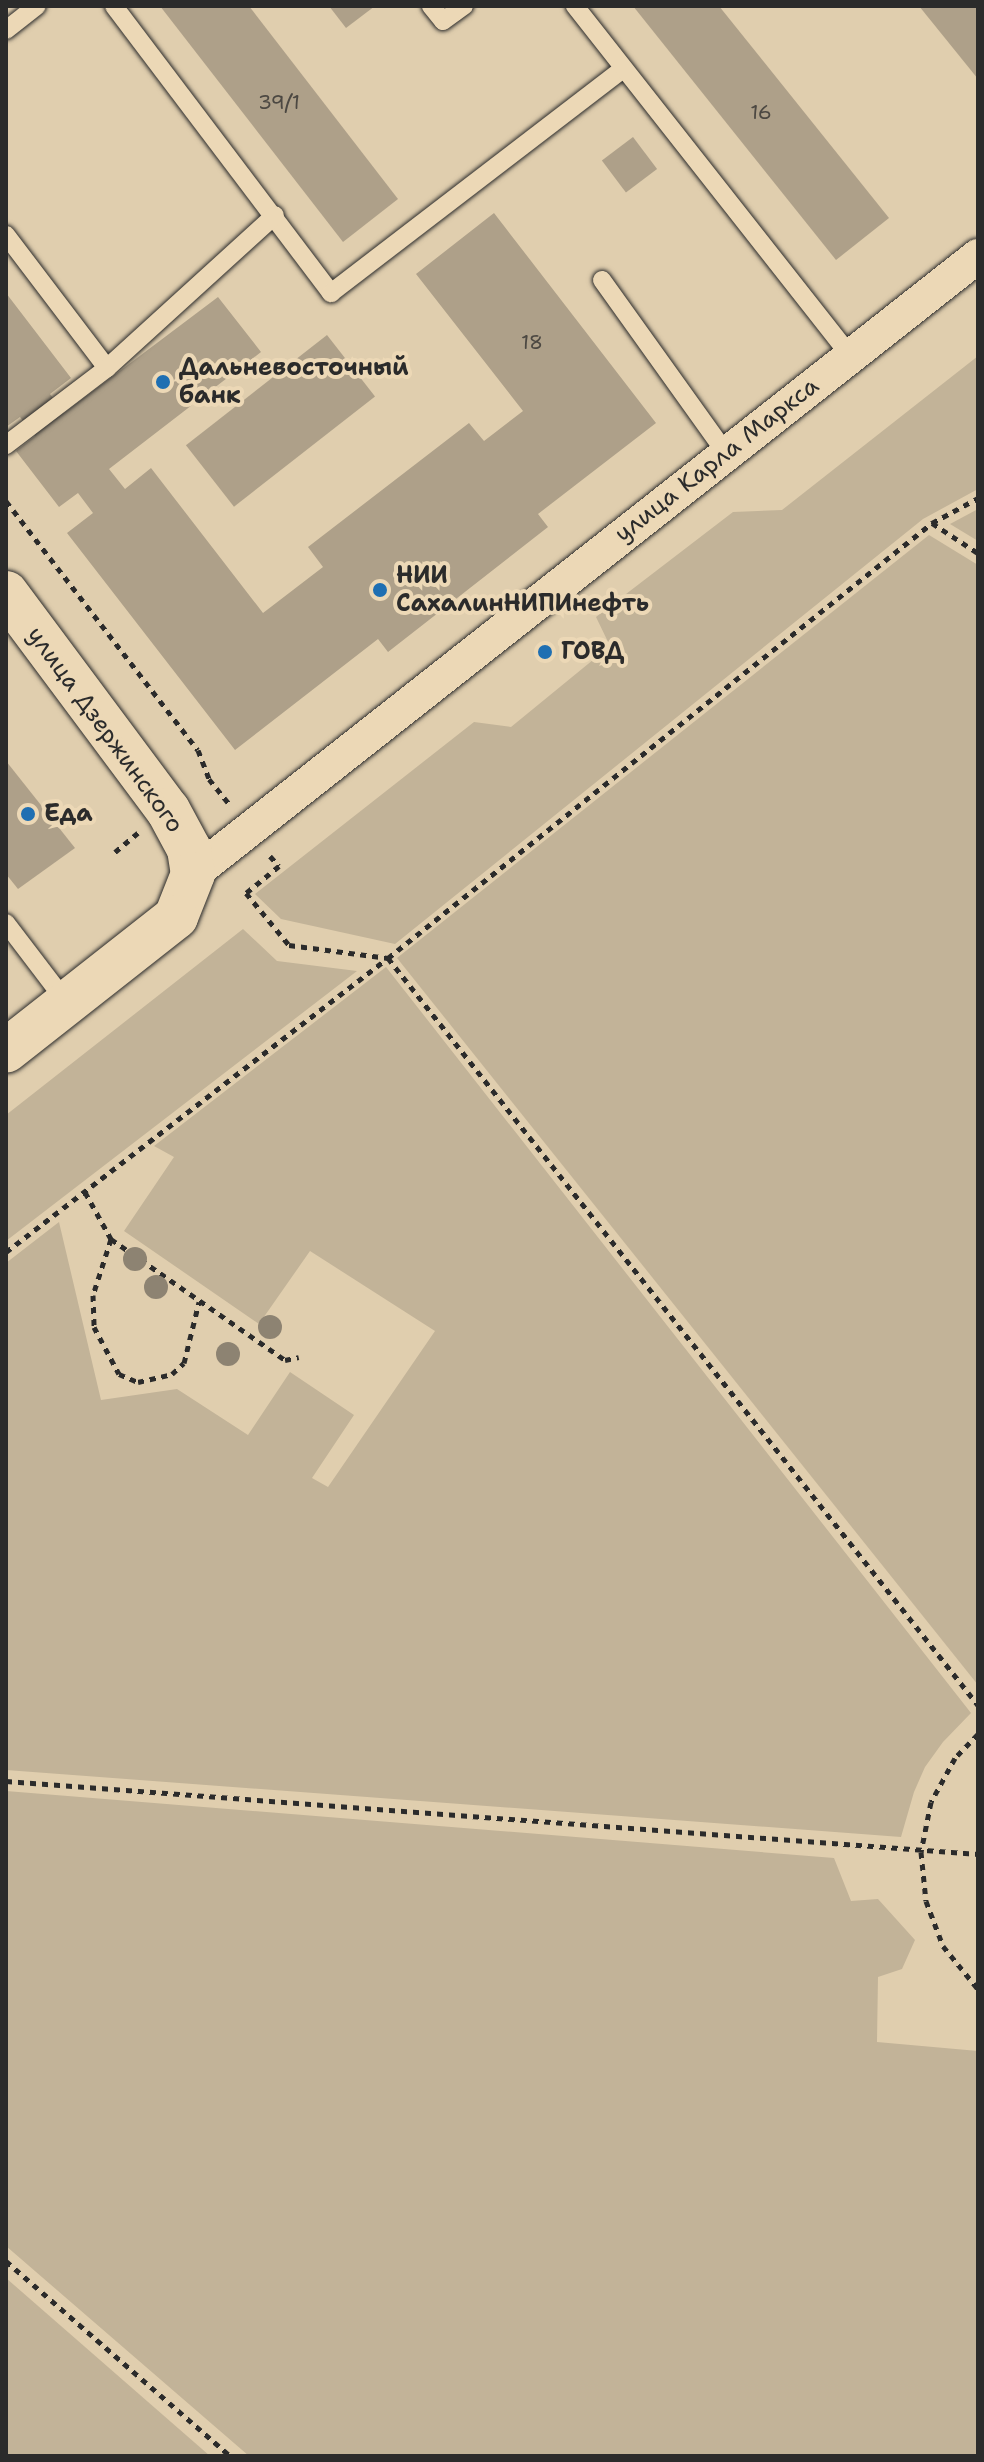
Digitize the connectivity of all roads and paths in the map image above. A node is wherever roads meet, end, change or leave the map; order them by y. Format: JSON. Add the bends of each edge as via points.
{"nodes":[{"id":1,"x":37,"y":6,"type":"edge"},
{"id":2,"x":114,"y":6,"type":"edge"},
{"id":3,"x":431,"y":6,"type":"edge"},
{"id":4,"x":464,"y":6,"type":"edge"},
{"id":5,"x":575,"y":6,"type":"edge"},
{"id":6,"x":6,"y":30,"type":"edge"},
{"id":7,"x":623,"y":69,"type":"junction"},
{"id":8,"x":275,"y":215,"type":"junction"},
{"id":9,"x":6,"y":235,"type":"edge"},
{"id":10,"x":978,"y":256,"type":"edge"},
{"id":11,"x":602,"y":280,"type":"dead end"},
{"id":12,"x":850,"y":355,"type":"junction"},
{"id":13,"x":107,"y":368,"type":"junction"},
{"id":14,"x":6,"y":445,"type":"edge"},
{"id":15,"x":726,"y":453,"type":"junction"},
{"id":16,"x":978,"y":498,"type":"edge"},
{"id":17,"x":6,"y":501,"type":"edge"},
{"id":18,"x":932,"y":523,"type":"junction"},
{"id":19,"x":978,"y":553,"type":"edge"},
{"id":20,"x":6,"y":593,"type":"edge"},
{"id":21,"x":249,"y":829,"type":"junction"},
{"id":22,"x":193,"y":874,"type":"junction"},
{"id":23,"x":6,"y":923,"type":"edge"},
{"id":24,"x":388,"y":958,"type":"junction"},
{"id":25,"x":67,"y":1003,"type":"junction"},
{"id":26,"x":7,"y":1048,"type":"edge"},
{"id":27,"x":85,"y":1192,"type":"junction"},
{"id":28,"x":111,"y":1239,"type":"junction"},
{"id":29,"x":6,"y":1252,"type":"edge"},
{"id":30,"x":199,"y":1302,"type":"junction"},
{"id":31,"x":299,"y":1357,"type":"dead end"},
{"id":32,"x":978,"y":1705,"type":"edge"},
{"id":33,"x":978,"y":1734,"type":"edge"},
{"id":34,"x":6,"y":1781,"type":"edge"},
{"id":35,"x":921,"y":1852,"type":"junction"},
{"id":36,"x":978,"y":1854,"type":"edge"},
{"id":37,"x":978,"y":1989,"type":"edge"},
{"id":38,"x":6,"y":2261,"type":"edge"},
{"id":39,"x":230,"y":2456,"type":"edge"}],
"edges":[{"from":1,"to":6,"type":"lane"},
{"from":2,"to":8,"type":"lane"},
{"from":3,"to":4,"type":"lane","via":[[443,21]]},
{"from":5,"to":7,"type":"lane"},
{"from":7,"to":8,"type":"lane","via":[[331,293]]},
{"from":7,"to":12,"type":"lane"},
{"from":8,"to":13,"type":"lane"},
{"from":9,"to":13,"type":"lane"},
{"from":10,"to":12,"type":"street","name":"улица Карла Маркса"},
{"from":11,"to":15,"type":"lane"},
{"from":12,"to":15,"type":"street","name":"улица Карла Маркса"},
{"from":13,"to":14,"type":"lane"},
{"from":15,"to":21,"type":"street","name":"улица Карла Маркса"},
{"from":16,"to":18,"type":"path"},
{"from":17,"to":21,"type":"path","via":[[198,750],[209,779]]},
{"from":18,"to":19,"type":"path"},
{"from":18,"to":24,"type":"path"},
{"from":20,"to":22,"type":"street","name":"улица Дзержинского","via":[[168,810],[189,849]]},
{"from":21,"to":22,"type":"street","name":"улица Карла Маркса"},
{"from":21,"to":24,"type":"path","via":[[279,866],[246,893],[289,945]]},
{"from":22,"to":25,"type":"street","via":[[176,917]]},
{"from":23,"to":25,"type":"lane"},
{"from":24,"to":27,"type":"path"},
{"from":24,"to":32,"type":"path"},
{"from":25,"to":26,"type":"street"},
{"from":27,"to":28,"type":"path"},
{"from":27,"to":29,"type":"path"},
{"from":28,"to":30,"type":"path"},
{"from":28,"to":30,"type":"path","via":[[93,1295],[94,1327],[119,1374],[138,1382],[172,1374],[184,1363]]},
{"from":30,"to":31,"type":"path","via":[[285,1360]]},
{"from":33,"to":35,"type":"path","via":[[955,1758],[931,1802]]},
{"from":34,"to":35,"type":"path"},
{"from":35,"to":36,"type":"path"},
{"from":35,"to":37,"type":"path","via":[[926,1901],[943,1946]]},
{"from":38,"to":39,"type":"path"}]}
